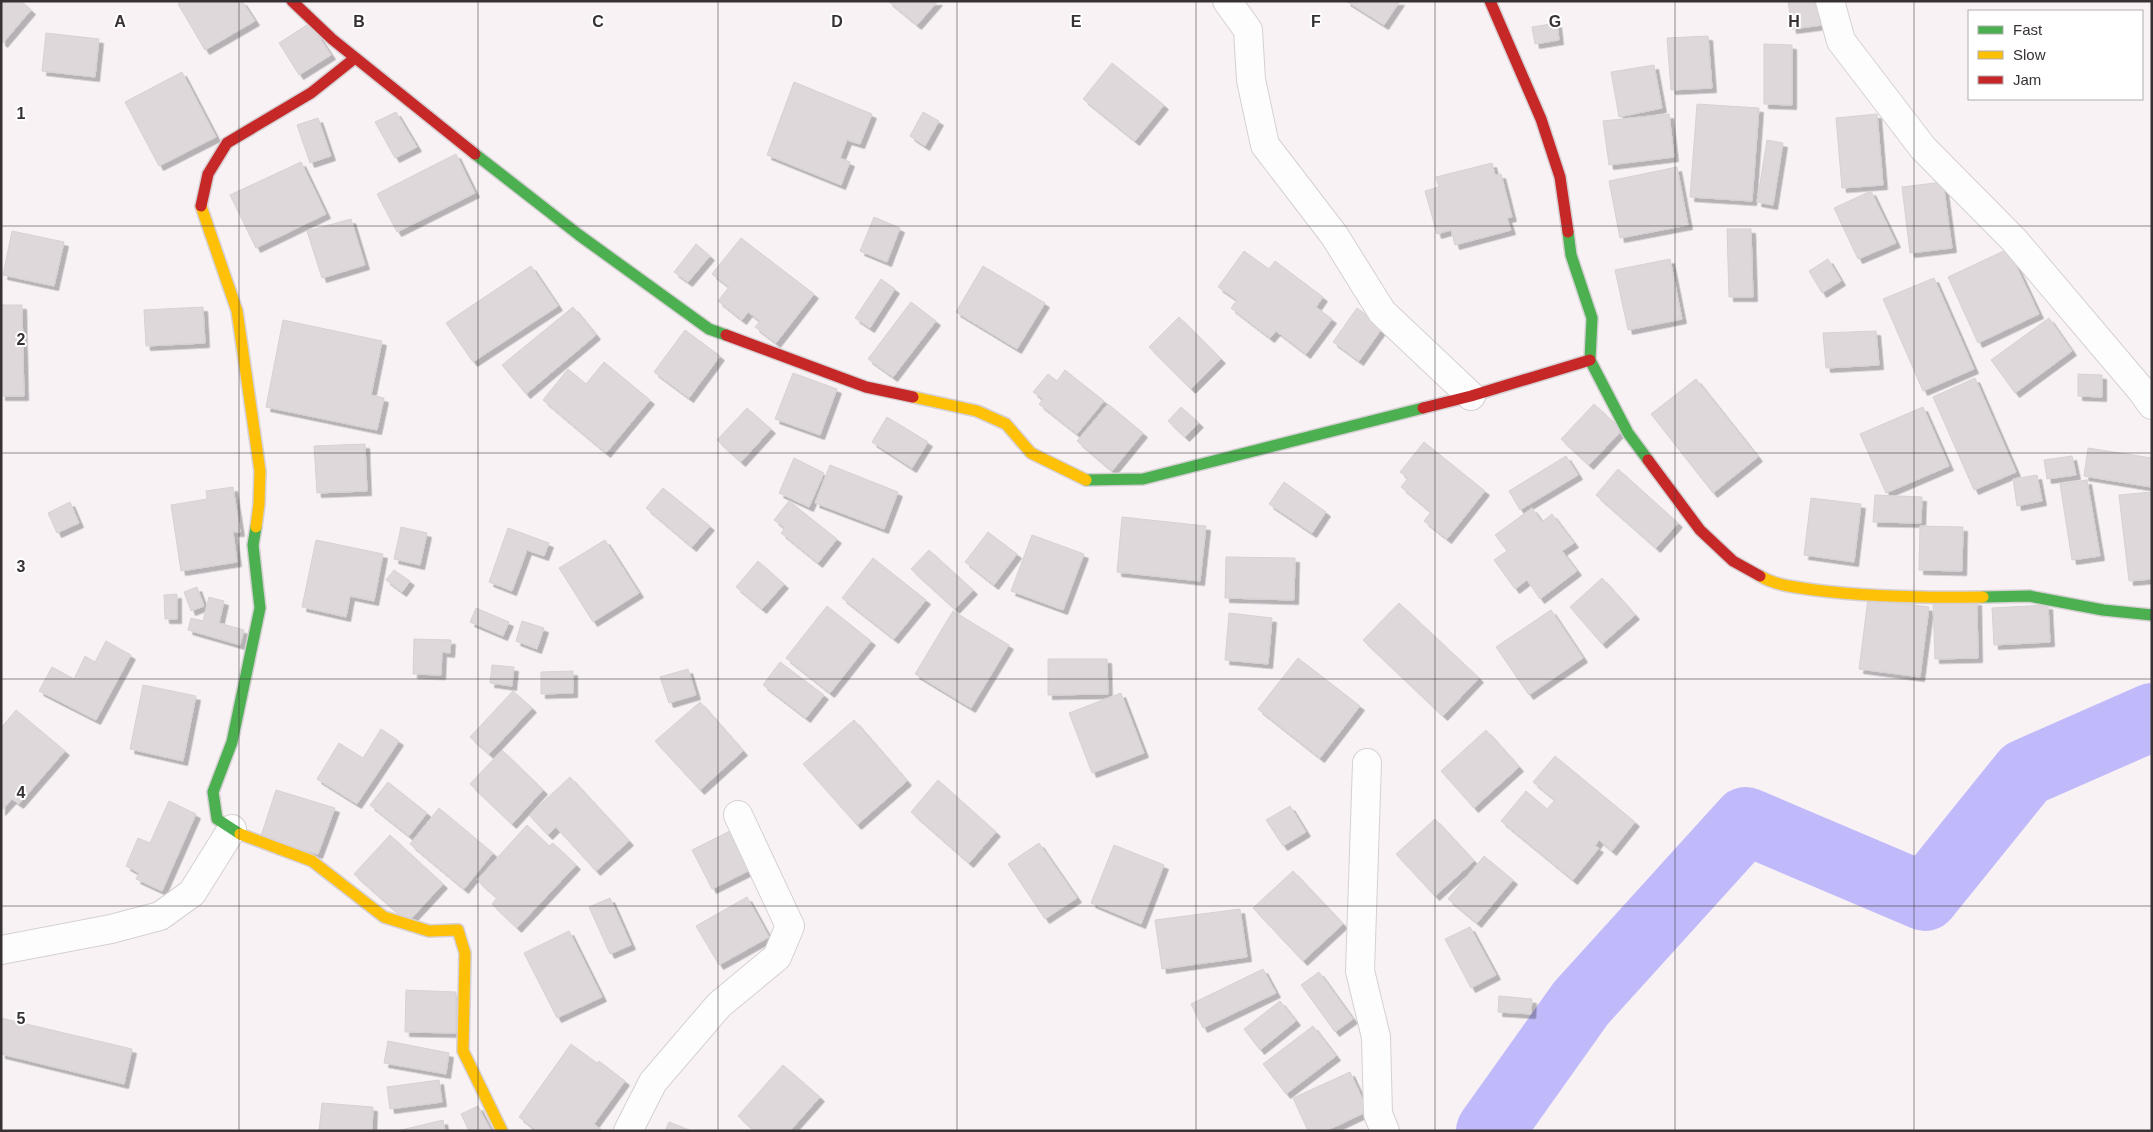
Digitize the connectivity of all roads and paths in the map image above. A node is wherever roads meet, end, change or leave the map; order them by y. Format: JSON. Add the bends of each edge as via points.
{"nodes":[{"id":1,"x":292,"y":1,"type":"edge"},
{"id":2,"x":1227,"y":1,"type":"edge"},
{"id":3,"x":1490,"y":1,"type":"edge"},
{"id":4,"x":1830,"y":1,"type":"edge"},
{"id":5,"x":355,"y":58,"type":"junction"},
{"id":6,"x":1590,"y":360,"type":"junction"},
{"id":7,"x":1471,"y":396,"type":"junction"},
{"id":8,"x":2152,"y":405,"type":"edge"},
{"id":9,"x":2152,"y":615,"type":"edge"},
{"id":10,"x":1367,"y":763,"type":"dead end"},
{"id":11,"x":738,"y":815,"type":"dead end"},
{"id":12,"x":232,"y":829,"type":"junction"},
{"id":13,"x":1,"y":950,"type":"edge"},
{"id":14,"x":502,"y":1131,"type":"edge"},
{"id":15,"x":628,"y":1131,"type":"edge"},
{"id":16,"x":1385,"y":1131,"type":"edge"}],
"edges":[{"from":1,"to":5,"type":"street"},
{"from":2,"to":7,"type":"street","via":[[1248,30],[1251,80],[1265,145],[1334,235],[1382,312]]},
{"from":3,"to":6,"type":"street","via":[[1541,119],[1560,177],[1571,256],[1592,318]]},
{"from":4,"to":8,"type":"street","via":[[1841,41],[1923,148],[2014,240]]},
{"from":5,"to":7,"type":"street","via":[[572,229],[709,329],[866,387],[976,411],[1006,424],[1031,452],[1084,480],[1143,478]]},
{"from":5,"to":12,"type":"street","via":[[311,93],[227,143],[208,174],[201,206],[237,311],[260,471],[253,545],[260,608],[232,742],[213,792],[217,819]]},
{"from":6,"to":7,"type":"street"},
{"from":6,"to":9,"type":"street","via":[[1628,433],[1700,530],[1733,561],[1774,584],[1847,594],[1932,598],[2029,596],[2103,610]]},
{"from":10,"to":16,"type":"street","via":[[1360,971],[1376,1037],[1378,1114]]},
{"from":11,"to":15,"type":"street","via":[[790,926],[777,957],[719,1005],[653,1082]]},
{"from":12,"to":13,"type":"street","via":[[192,893],[160,916]]},
{"from":12,"to":14,"type":"street","via":[[312,861],[384,917],[429,931],[458,930],[465,953],[463,1051]]}]}
